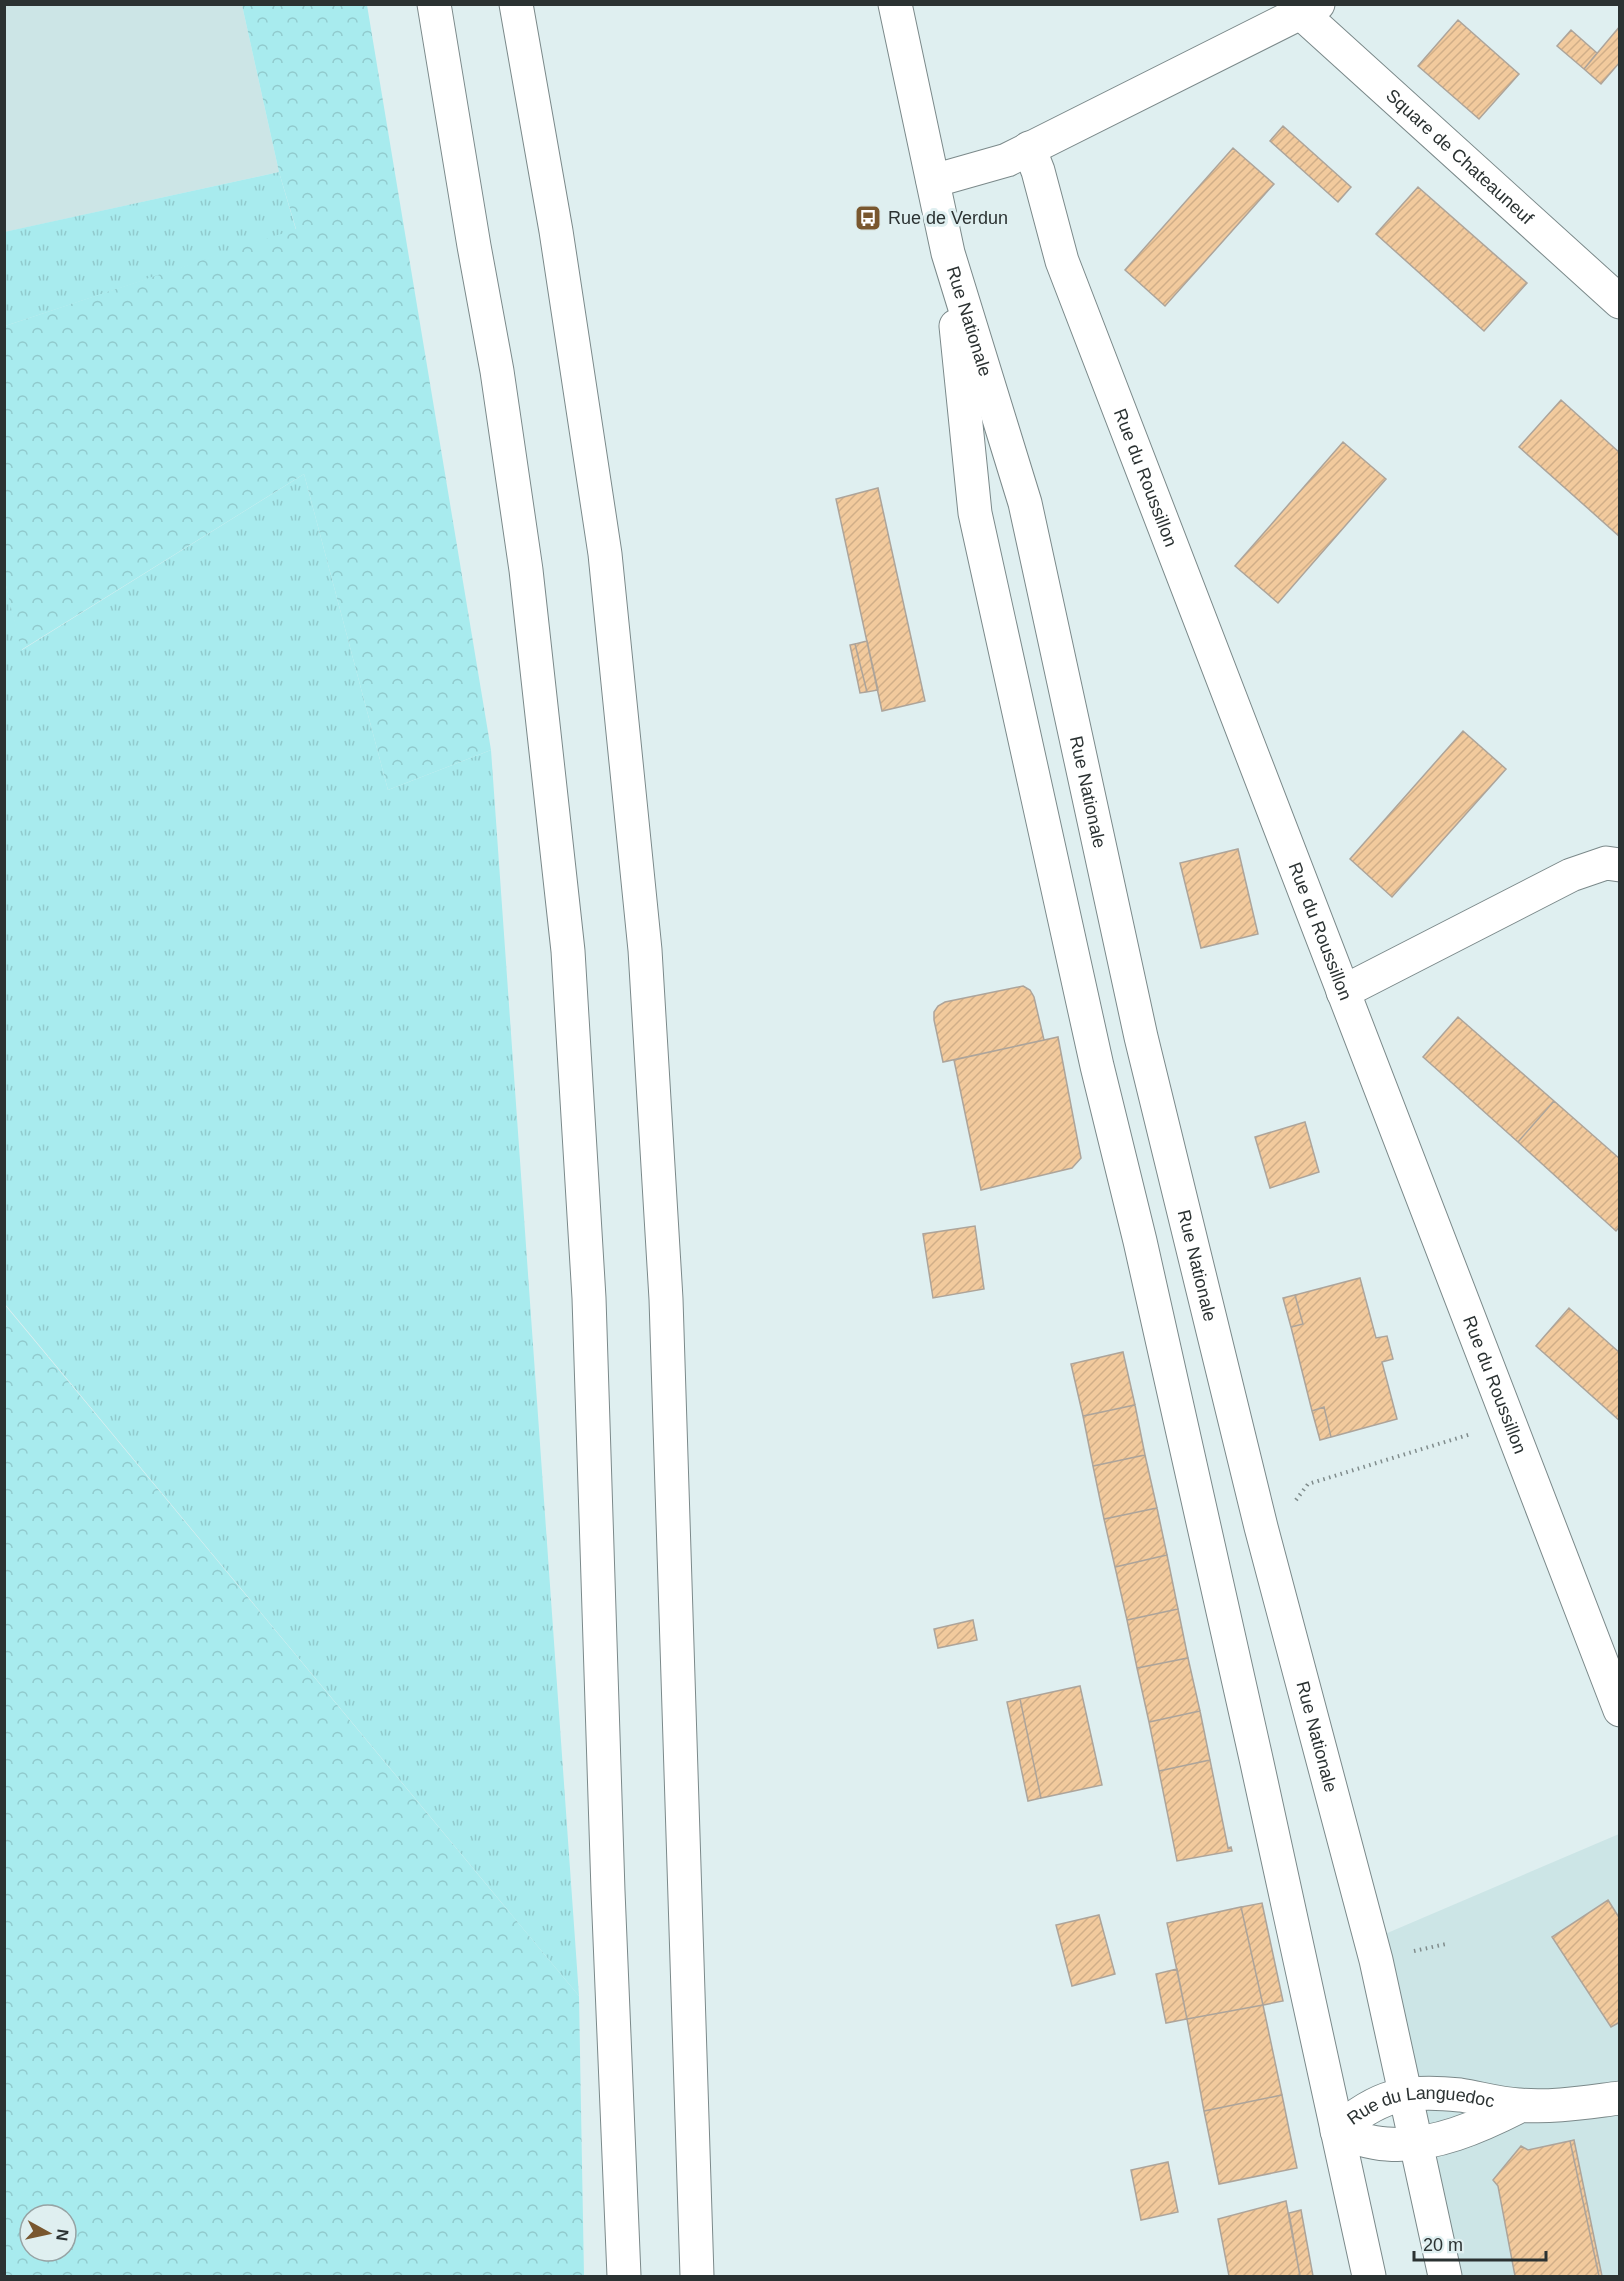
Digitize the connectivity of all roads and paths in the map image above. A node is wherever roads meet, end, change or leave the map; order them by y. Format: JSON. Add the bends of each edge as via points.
{"nodes":[{"id":1,"x":434,"y":4,"type":"edge"},
{"id":2,"x":516,"y":4,"type":"edge"},
{"id":3,"x":895,"y":4,"type":"edge"},
{"id":4,"x":1310,"y":9,"type":"edge"},
{"id":5,"x":1029,"y":148,"type":"junction"},
{"id":6,"x":933,"y":181,"type":"junction"},
{"id":7,"x":948,"y":253,"type":"junction"},
{"id":8,"x":1620,"y":302,"type":"edge"},
{"id":9,"x":1620,"y":865,"type":"edge"},
{"id":10,"x":1343,"y":992,"type":"junction"},
{"id":11,"x":1509,"y":1421,"type":"junction"},
{"id":12,"x":1295,"y":1510,"type":"dead end"},
{"id":13,"x":1620,"y":1710,"type":"edge"},
{"id":14,"x":1446,"y":1944,"type":"dead end"},
{"id":15,"x":1403,"y":1954,"type":"dead end"},
{"id":16,"x":1405,"y":2094,"type":"junction"},
{"id":17,"x":1620,"y":2098,"type":"edge"},
{"id":18,"x":1520,"y":2106,"type":"junction"},
{"id":19,"x":1337,"y":2131,"type":"junction"},
{"id":20,"x":1416,"y":2142,"type":"junction"},
{"id":21,"x":624,"y":2277,"type":"edge"},
{"id":22,"x":697,"y":2277,"type":"edge"},
{"id":23,"x":1369,"y":2277,"type":"edge"},
{"id":24,"x":1445,"y":2277,"type":"edge"}],
"edges":[{"from":1,"to":21,"type":"main road","via":[[497,371],[526,570],[568,951],[589,1298]]},
{"from":2,"to":22,"type":"main road","via":[[556,231],[605,554],[645,950],[666,1299]]},
{"from":3,"to":6,"type":"main road","name":"Rue Nationale"},
{"from":4,"to":5,"type":"main road"},
{"from":4,"to":8,"type":"main road","name":"Square de Chateauneuf"},
{"from":5,"to":6,"type":"main road","via":[[1007,160]]},
{"from":5,"to":10,"type":"main road","name":"Rue du Roussillon","via":[[1062,261]]},
{"from":6,"to":7,"type":"main road","name":"Rue Nationale"},
{"from":7,"to":16,"type":"main road","name":"Rue Nationale","via":[[1025,503],[1144,1048],[1262,1527],[1376,1960]]},
{"from":7,"to":19,"type":"main road","name":"Rue Nationale","via":[[975,513]]},
{"from":9,"to":10,"type":"main road","via":[[1606,863],[1571,875]]},
{"from":10,"to":11,"type":"main road","name":"Rue du Roussillon"},
{"from":11,"to":12,"type":"path","via":[[1308,1484],[1296,1501]]},
{"from":11,"to":13,"type":"main road","name":"Rue du Roussillon"},
{"from":14,"to":15,"type":"path"},
{"from":16,"to":18,"type":"main road","name":"Rue du Languedoc","via":[[1460,2095]]},
{"from":16,"to":19,"type":"main road","name":"Rue du Languedoc","via":[[1360,2111]]},
{"from":16,"to":20,"type":"main road","name":"Rue Nationale"},
{"from":17,"to":18,"type":"main road","name":"Rue du Languedoc"},
{"from":18,"to":20,"type":"main road","name":"Rue du Languedoc","via":[[1471,2127]]},
{"from":19,"to":20,"type":"main road","name":"Rue du Languedoc","via":[[1388,2144]]},
{"from":19,"to":23,"type":"main road","name":"Rue Nationale"},
{"from":20,"to":24,"type":"main road","name":"Rue Nationale"}]}
